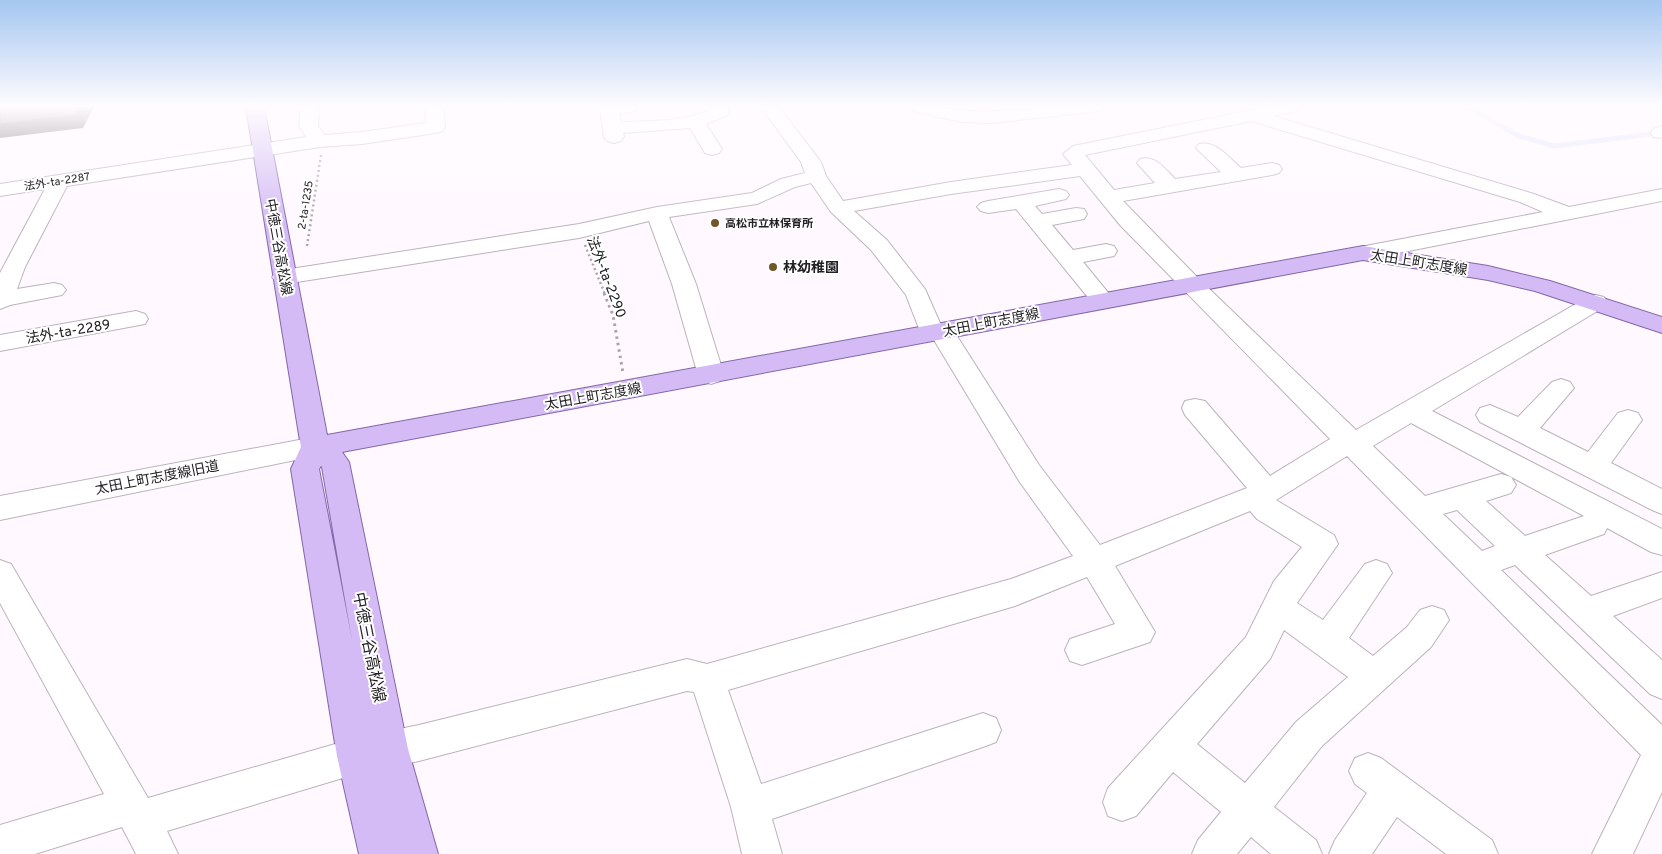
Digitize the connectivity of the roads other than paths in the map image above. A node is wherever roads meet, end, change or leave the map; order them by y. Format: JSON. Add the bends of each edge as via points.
{"nodes":[{"id":1,"x":261,"y":147,"type":"edge"},
{"id":2,"x":274,"y":147,"type":"edge"},
{"id":3,"x":800,"y":147,"type":"edge"},
{"id":4,"x":1093,"y":147,"type":"edge"},
{"id":5,"x":1359,"y":147,"type":"edge"},
{"id":6,"x":1206,"y":148,"type":"dead end"},
{"id":7,"x":262,"y":150,"type":"junction"},
{"id":8,"x":1146,"y":163,"type":"dead end"},
{"id":9,"x":1085,"y":169,"type":"junction"},
{"id":10,"x":1272,"y":169,"type":"dead end"},
{"id":11,"x":1237,"y":175,"type":"junction"},
{"id":12,"x":816,"y":176,"type":"junction"},
{"id":13,"x":59,"y":182,"type":"junction"},
{"id":14,"x":1170,"y":186,"type":"junction"},
{"id":15,"x":0,"y":190,"type":"edge"},
{"id":16,"x":1059,"y":195,"type":"dead end"},
{"id":17,"x":1662,"y":195,"type":"edge"},
{"id":18,"x":1108,"y":197,"type":"junction"},
{"id":19,"x":1021,"y":202,"type":"junction"},
{"id":20,"x":838,"y":208,"type":"junction"},
{"id":21,"x":988,"y":208,"type":"dead end"},
{"id":22,"x":657,"y":213,"type":"junction"},
{"id":23,"x":1566,"y":213,"type":"junction"},
{"id":24,"x":1076,"y":214,"type":"dead end"},
{"id":25,"x":1038,"y":221,"type":"junction"},
{"id":26,"x":1106,"y":251,"type":"dead end"},
{"id":27,"x":1363,"y":253,"type":"junction"},
{"id":28,"x":1067,"y":258,"type":"junction"},
{"id":29,"x":284,"y":277,"type":"junction"},
{"id":30,"x":1191,"y":284,"type":"junction"},
{"id":31,"x":54,"y":290,"type":"dead end"},
{"id":32,"x":1,"y":301,"type":"edge"},
{"id":33,"x":1103,"y":301,"type":"junction"},
{"id":34,"x":1596,"y":302,"type":"junction"},
{"id":35,"x":136,"y":319,"type":"dead end"},
{"id":36,"x":1662,"y":325,"type":"edge"},
{"id":37,"x":936,"y":332,"type":"junction"},
{"id":38,"x":0,"y":343,"type":"edge"},
{"id":39,"x":711,"y":375,"type":"junction"},
{"id":40,"x":1561,"y":388,"type":"dead end"},
{"id":41,"x":1195,"y":408,"type":"dead end"},
{"id":42,"x":1410,"y":411,"type":"junction"},
{"id":43,"x":1490,"y":415,"type":"dead end"},
{"id":44,"x":1628,"y":420,"type":"dead end"},
{"id":45,"x":1522,"y":431,"type":"junction"},
{"id":46,"x":1350,"y":441,"type":"junction"},
{"id":47,"x":315,"y":447,"type":"junction"},
{"id":48,"x":1592,"y":467,"type":"junction"},
{"id":49,"x":1501,"y":485,"type":"dead end"},
{"id":50,"x":1261,"y":494,"type":"junction"},
{"id":51,"x":1462,"y":497,"type":"junction"},
{"id":52,"x":1662,"y":502,"type":"edge"},
{"id":53,"x":0,"y":508,"type":"edge"},
{"id":54,"x":1419,"y":510,"type":"junction"},
{"id":55,"x":1593,"y":525,"type":"dead end"},
{"id":56,"x":1662,"y":543,"type":"edge"},
{"id":57,"x":1519,"y":550,"type":"junction"},
{"id":58,"x":1095,"y":562,"type":"junction"},
{"id":59,"x":1476,"y":566,"type":"junction"},
{"id":60,"x":0,"y":573,"type":"edge"},
{"id":61,"x":1376,"y":573,"type":"dead end"},
{"id":62,"x":1660,"y":585,"type":"dead end"},
{"id":63,"x":1278,"y":608,"type":"junction"},
{"id":64,"x":1586,"y":612,"type":"junction"},
{"id":65,"x":1432,"y":620,"type":"dead end"},
{"id":66,"x":1327,"y":641,"type":"junction"},
{"id":67,"x":1082,"y":650,"type":"dead end"},
{"id":68,"x":1375,"y":677,"type":"junction"},
{"id":69,"x":707,"y":680,"type":"junction"},
{"id":70,"x":1662,"y":683,"type":"edge"},
{"id":71,"x":983,"y":730,"type":"dead end"},
{"id":72,"x":1171,"y":747,"type":"junction"},
{"id":73,"x":1662,"y":751,"type":"edge"},
{"id":74,"x":373,"y":752,"type":"junction"},
{"id":75,"x":1122,"y":802,"type":"dead end"},
{"id":76,"x":750,"y":807,"type":"junction"},
{"id":77,"x":1248,"y":809,"type":"junction"},
{"id":78,"x":136,"y":812,"type":"junction"},
{"id":79,"x":0,"y":845,"type":"edge"},
{"id":80,"x":158,"y":854,"type":"edge"},
{"id":81,"x":379,"y":854,"type":"edge"},
{"id":82,"x":418,"y":854,"type":"edge"},
{"id":83,"x":762,"y":854,"type":"edge"},
{"id":84,"x":1212,"y":854,"type":"edge"},
{"id":85,"x":1302,"y":854,"type":"edge"},
{"id":86,"x":1349,"y":854,"type":"edge"},
{"id":87,"x":1478,"y":854,"type":"edge"},
{"id":88,"x":1612,"y":854,"type":"edge"}],
"edges":[{"from":1,"to":7,"type":"main road","name":"中徳三谷高松線"},
{"from":2,"to":7,"type":"street","name":"法外-ta-2287"},
{"from":3,"to":12,"type":"street"},
{"from":4,"to":9,"type":"street","via":[[1072,154]]},
{"from":5,"to":23,"type":"street"},
{"from":6,"to":11,"type":"street"},
{"from":7,"to":13,"type":"street","name":"法外-ta-2287"},
{"from":7,"to":29,"type":"main road","name":"中徳三谷高松線"},
{"from":8,"to":14,"type":"street"},
{"from":9,"to":18,"type":"street"},
{"from":9,"to":20,"type":"street"},
{"from":10,"to":11,"type":"street"},
{"from":11,"to":14,"type":"street"},
{"from":12,"to":20,"type":"street"},
{"from":12,"to":22,"type":"street","via":[[788,183],[757,198]]},
{"from":13,"to":15,"type":"street","name":"法外-ta-2287"},
{"from":13,"to":32,"type":"street","via":[[14,267]]},
{"from":14,"to":18,"type":"street"},
{"from":16,"to":19,"type":"street"},
{"from":17,"to":23,"type":"street"},
{"from":18,"to":30,"type":"street"},
{"from":19,"to":21,"type":"street"},
{"from":19,"to":25,"type":"street"},
{"from":20,"to":37,"type":"street","via":[[879,245],[917,294]]},
{"from":22,"to":29,"type":"street","via":[[579,231]]},
{"from":22,"to":39,"type":"street","via":[[684,284]]},
{"from":23,"to":27,"type":"street"},
{"from":24,"to":25,"type":"street"},
{"from":25,"to":28,"type":"street"},
{"from":26,"to":28,"type":"street"},
{"from":27,"to":30,"type":"main road","name":"太田上町志度線"},
{"from":27,"to":34,"type":"main road","name":"太田上町志度線","via":[[1488,273]]},
{"from":28,"to":33,"type":"street"},
{"from":29,"to":47,"type":"main road","name":"中徳三谷高松線"},
{"from":30,"to":33,"type":"main road","name":"太田上町志度線"},
{"from":30,"to":46,"type":"street"},
{"from":31,"to":32,"type":"street"},
{"from":33,"to":37,"type":"main road","name":"太田上町志度線"},
{"from":34,"to":36,"type":"main road","name":"太田上町志度線"},
{"from":34,"to":42,"type":"street"},
{"from":35,"to":38,"type":"street","name":"法外-ta-2289"},
{"from":37,"to":39,"type":"main road","name":"太田上町志度線"},
{"from":37,"to":58,"type":"street","via":[[1029,473]]},
{"from":39,"to":47,"type":"main road","name":"太田上町志度線"},
{"from":40,"to":45,"type":"street"},
{"from":41,"to":50,"type":"street"},
{"from":42,"to":46,"type":"street","via":[[1359,441]]},
{"from":42,"to":56,"type":"street"},
{"from":43,"to":45,"type":"street"},
{"from":44,"to":48,"type":"street"},
{"from":45,"to":48,"type":"street"},
{"from":46,"to":50,"type":"street"},
{"from":46,"to":54,"type":"street"},
{"from":47,"to":53,"type":"street","name":"太田上町志度線旧道"},
{"from":47,"to":74,"type":"main road","via":[[305,469]]},
{"from":48,"to":52,"type":"street"},
{"from":49,"to":51,"type":"street"},
{"from":50,"to":58,"type":"street"},
{"from":50,"to":63,"type":"street","via":[[1268,511],[1323,544],[1285,591]]},
{"from":51,"to":54,"type":"street"},
{"from":51,"to":57,"type":"street"},
{"from":54,"to":59,"type":"street"},
{"from":55,"to":57,"type":"street"},
{"from":57,"to":59,"type":"street"},
{"from":57,"to":64,"type":"street"},
{"from":58,"to":67,"type":"street","via":[[1138,632]]},
{"from":58,"to":69,"type":"street","via":[[1015,592]]},
{"from":59,"to":73,"type":"street"},
{"from":60,"to":78,"type":"street"},
{"from":61,"to":66,"type":"street"},
{"from":62,"to":64,"type":"street"},
{"from":63,"to":66,"type":"street"},
{"from":63,"to":72,"type":"street","via":[[1258,648]]},
{"from":64,"to":70,"type":"street"},
{"from":65,"to":68,"type":"street","via":[[1419,637]]},
{"from":66,"to":68,"type":"street"},
{"from":68,"to":77,"type":"street","via":[[1309,734]]},
{"from":69,"to":74,"type":"street","via":[[687,674],[420,743]]},
{"from":69,"to":76,"type":"street"},
{"from":71,"to":76,"type":"street"},
{"from":72,"to":75,"type":"street"},
{"from":72,"to":77,"type":"street"},
{"from":73,"to":88,"type":"street"},
{"from":74,"to":78,"type":"street"},
{"from":74,"to":81,"type":"main road"},
{"from":74,"to":82,"type":"main road"},
{"from":76,"to":83,"type":"street"},
{"from":77,"to":84,"type":"street"},
{"from":77,"to":85,"type":"street"},
{"from":78,"to":79,"type":"street"},
{"from":78,"to":80,"type":"street"},
{"from":86,"to":87,"type":"street","via":[[1380,781]]}]}
